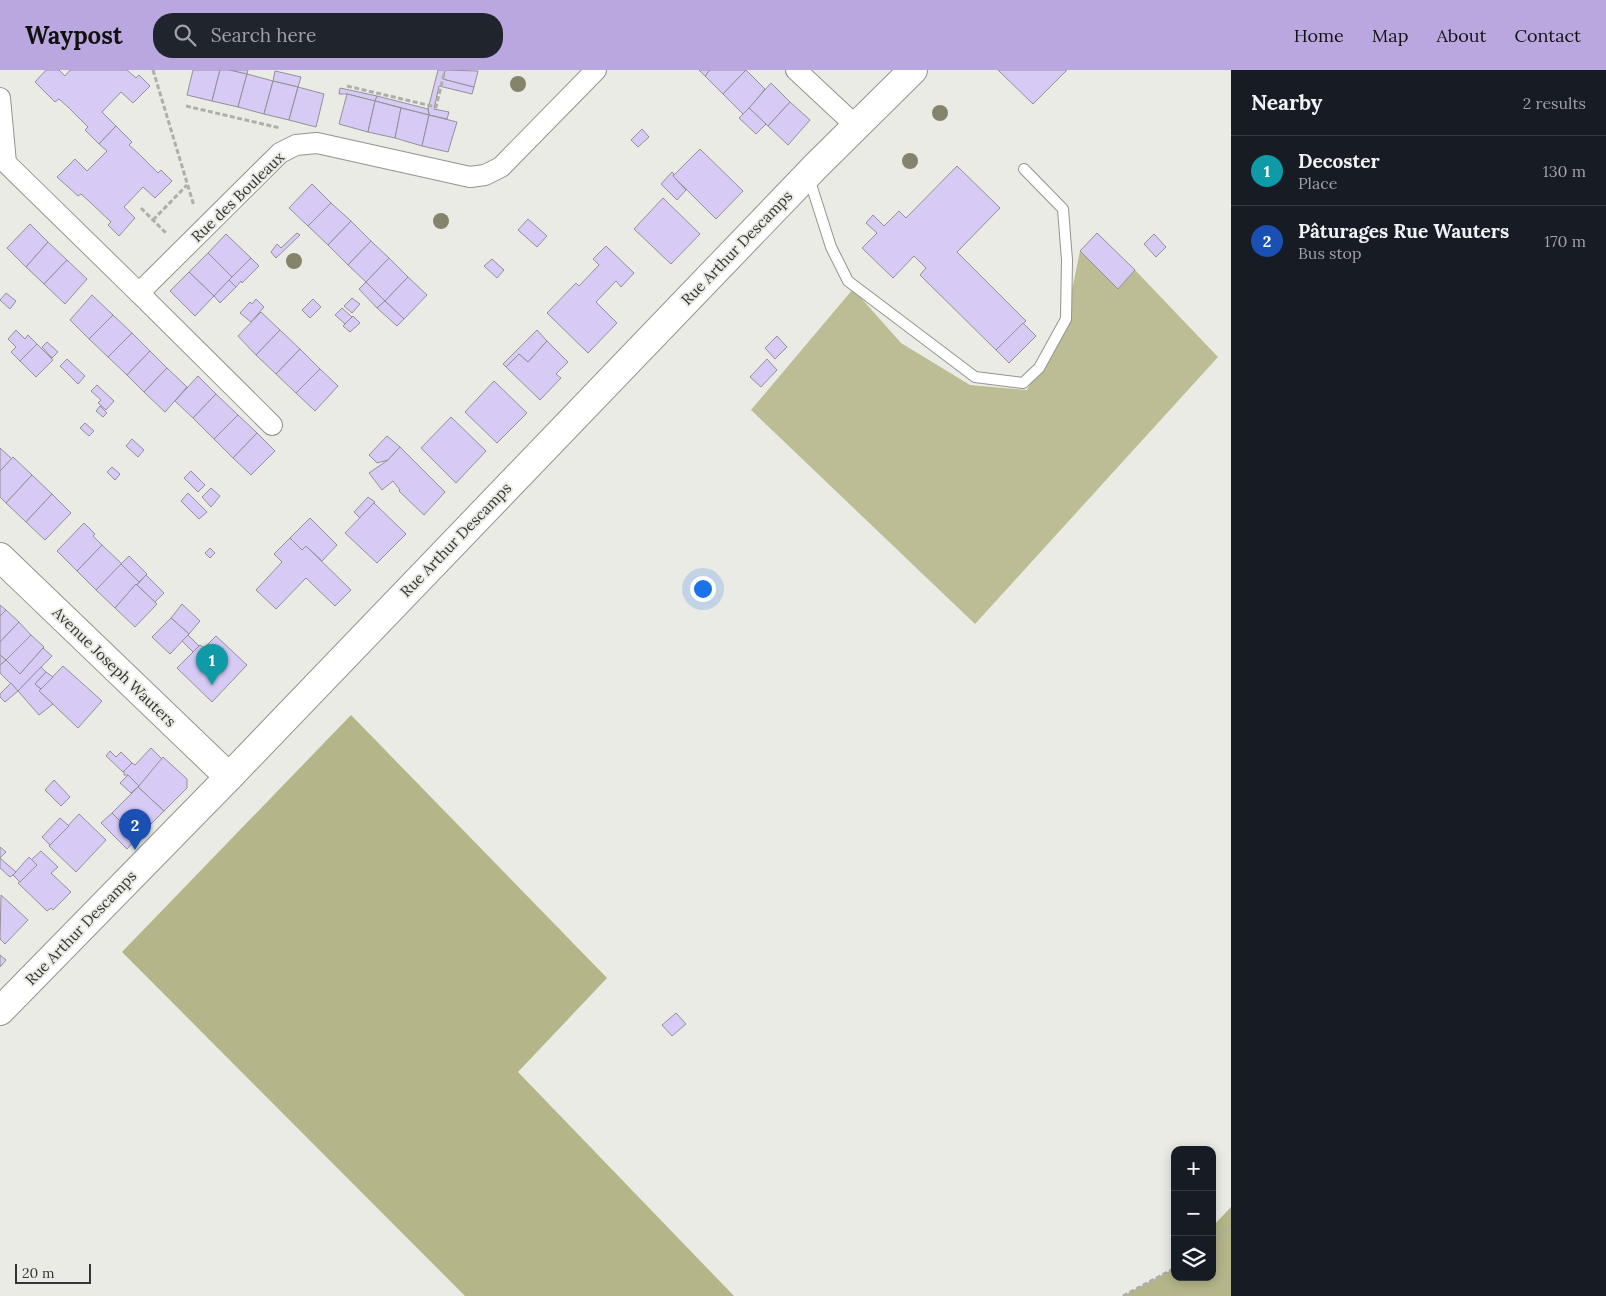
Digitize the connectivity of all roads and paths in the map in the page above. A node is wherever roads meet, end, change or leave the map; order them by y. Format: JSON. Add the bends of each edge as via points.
{"nodes":[{"id":1,"x":153,"y":70,"type":"edge"},
{"id":2,"x":445,"y":70,"type":"edge"},
{"id":3,"x":596,"y":70,"type":"edge"},
{"id":4,"x":796,"y":70,"type":"edge"},
{"id":5,"x":913,"y":70,"type":"edge"},
{"id":6,"x":347,"y":86,"type":"dead end"},
{"id":7,"x":0,"y":98,"type":"edge"},
{"id":8,"x":186,"y":106,"type":"dead end"},
{"id":9,"x":856,"y":126,"type":"junction"},
{"id":10,"x":296,"y":145,"type":"junction"},
{"id":11,"x":1024,"y":169,"type":"dead end"},
{"id":12,"x":808,"y":175,"type":"junction"},
{"id":13,"x":187,"y":185,"type":"junction"},
{"id":14,"x":141,"y":208,"type":"dead end"},
{"id":15,"x":153,"y":220,"type":"junction"},
{"id":16,"x":201,"y":231,"type":"junction"},
{"id":17,"x":183,"y":249,"type":"junction"},
{"id":18,"x":139,"y":293,"type":"junction"},
{"id":19,"x":272,"y":425,"type":"dead end"},
{"id":20,"x":0,"y":557,"type":"edge"},
{"id":21,"x":229,"y":777,"type":"junction"},
{"id":22,"x":0,"y":1011,"type":"edge"},
{"id":23,"x":1231,"y":1227,"type":"edge"},
{"id":24,"x":1216,"y":1238,"type":"edge"},
{"id":25,"x":1171,"y":1270,"type":"edge"},
{"id":26,"x":1123,"y":1296,"type":"edge"}],
"edges":[{"from":1,"to":13,"type":"path"},
{"from":2,"to":6,"type":"path","via":[[436,106]]},
{"from":3,"to":10,"type":"street","name":"Rue des Bouleaux","via":[[501,167],[485,175],[470,177],[317,143]]},
{"from":4,"to":9,"type":"street"},
{"from":5,"to":9,"type":"street","name":"Rue Arthur Descamps"},
{"from":7,"to":18,"type":"street","via":[[6,163]]},
{"from":8,"to":10,"type":"path","via":[[283,129]]},
{"from":9,"to":12,"type":"street","name":"Rue Arthur Descamps"},
{"from":10,"to":16,"type":"street","name":"Rue des Bouleaux","via":[[280,153]]},
{"from":11,"to":12,"type":"lane","via":[[1062,209],[1067,260],[1066,319],[1039,368],[1023,383],[975,377],[848,281],[831,247]]},
{"from":12,"to":21,"type":"street","name":"Rue Arthur Descamps"},
{"from":13,"to":15,"type":"path"},
{"from":13,"to":16,"type":"path"},
{"from":14,"to":15,"type":"path"},
{"from":15,"to":17,"type":"path"},
{"from":16,"to":17,"type":"street","name":"Rue des Bouleaux"},
{"from":17,"to":18,"type":"street","name":"Rue des Bouleaux"},
{"from":18,"to":19,"type":"street"},
{"from":20,"to":21,"type":"street","name":"Avenue Joseph Wauters"},
{"from":21,"to":22,"type":"street","name":"Rue Arthur Descamps"},
{"from":23,"to":24,"type":"path"},
{"from":25,"to":26,"type":"path"}]}
